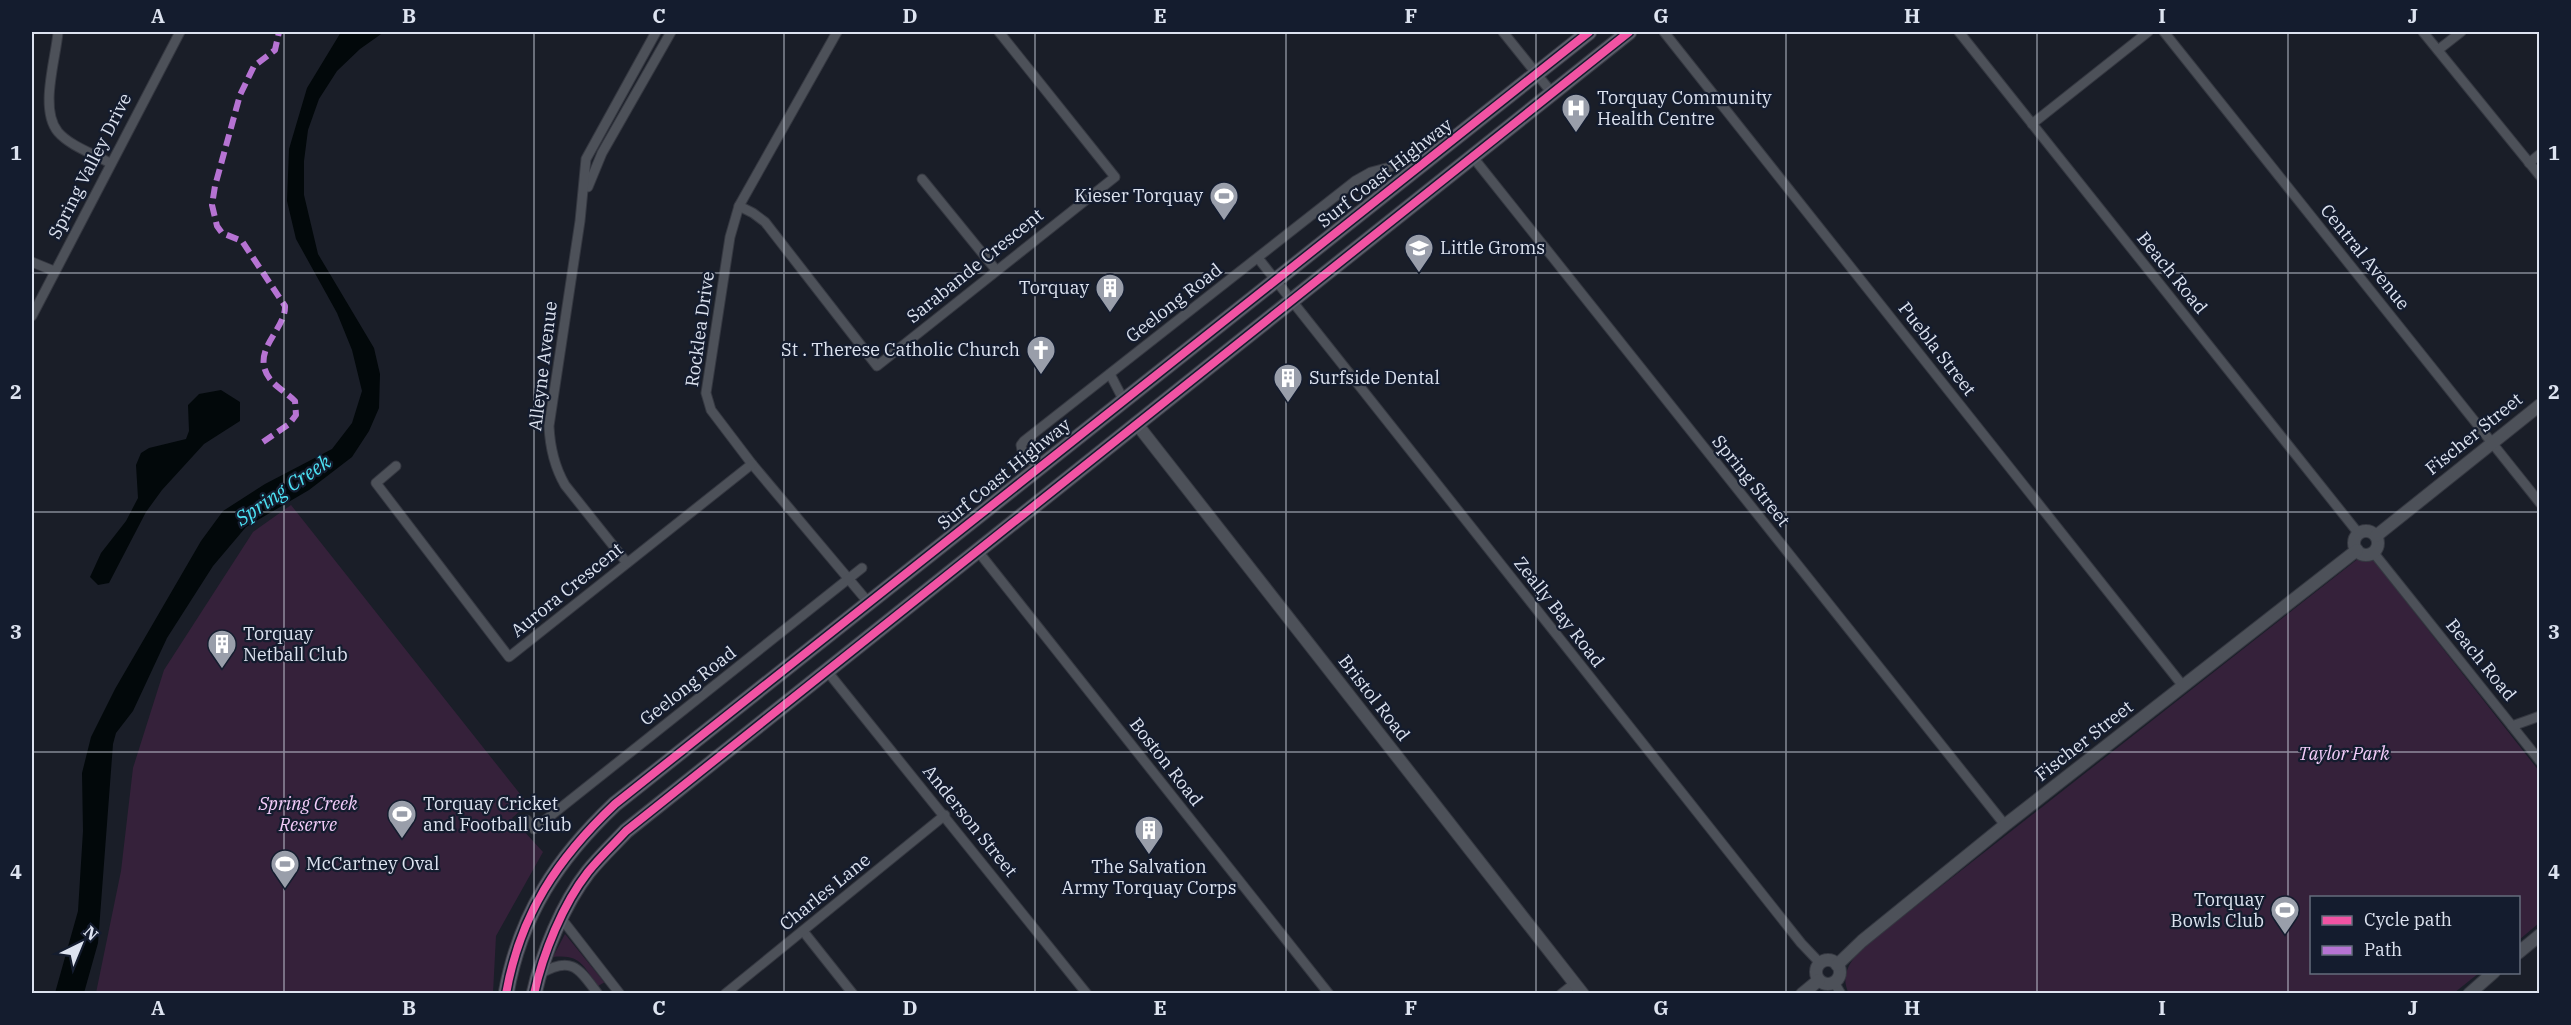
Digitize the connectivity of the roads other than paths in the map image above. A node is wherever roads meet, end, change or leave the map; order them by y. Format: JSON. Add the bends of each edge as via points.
{"nodes":[{"id":1,"x":58,"y":32,"type":"edge"},
{"id":2,"x":180,"y":32,"type":"edge"},
{"id":3,"x":656,"y":32,"type":"edge"},
{"id":4,"x":671,"y":32,"type":"edge"},
{"id":5,"x":837,"y":32,"type":"edge"},
{"id":6,"x":999,"y":32,"type":"edge"},
{"id":7,"x":1503,"y":32,"type":"edge"},
{"id":8,"x":1589,"y":32,"type":"edge"},
{"id":9,"x":1629,"y":32,"type":"edge"},
{"id":10,"x":1664,"y":32,"type":"edge"},
{"id":11,"x":1959,"y":32,"type":"edge"},
{"id":12,"x":2148,"y":32,"type":"edge"},
{"id":13,"x":2164,"y":32,"type":"edge"},
{"id":14,"x":2423,"y":32,"type":"edge"},
{"id":15,"x":2461,"y":32,"type":"edge"},
{"id":16,"x":2438,"y":50,"type":"junction"},
{"id":17,"x":1536,"y":73,"type":"junction"},
{"id":18,"x":1552,"y":93,"type":"junction"},
{"id":19,"x":2032,"y":124,"type":"junction"},
{"id":20,"x":2540,"y":154,"type":"edge"},
{"id":21,"x":1432,"y":156,"type":"junction"},
{"id":22,"x":1472,"y":156,"type":"junction"},
{"id":23,"x":110,"y":163,"type":"junction"},
{"id":24,"x":2529,"y":163,"type":"junction"},
{"id":25,"x":2540,"y":176,"type":"edge"},
{"id":26,"x":922,"y":179,"type":"dead end"},
{"id":27,"x":739,"y":206,"type":"junction"},
{"id":28,"x":580,"y":221,"type":"junction"},
{"id":29,"x":1258,"y":258,"type":"junction"},
{"id":30,"x":32,"y":262,"type":"edge"},
{"id":31,"x":996,"y":270,"type":"junction"},
{"id":32,"x":54,"y":271,"type":"junction"},
{"id":33,"x":1275,"y":279,"type":"junction"},
{"id":34,"x":1291,"y":300,"type":"junction"},
{"id":35,"x":32,"y":316,"type":"edge"},
{"id":36,"x":1110,"y":374,"type":"junction"},
{"id":37,"x":1123,"y":399,"type":"junction"},
{"id":38,"x":2540,"y":405,"type":"edge"},
{"id":39,"x":1136,"y":423,"type":"junction"},
{"id":40,"x":2492,"y":443,"type":"junction"},
{"id":41,"x":752,"y":464,"type":"junction"},
{"id":42,"x":396,"y":466,"type":"dead end"},
{"id":43,"x":1037,"y":467,"type":"junction"},
{"id":44,"x":2540,"y":503,"type":"edge"},
{"id":45,"x":2359,"y":534,"type":"junction"},
{"id":46,"x":2376,"y":536,"type":"junction"},
{"id":47,"x":977,"y":550,"type":"junction"},
{"id":48,"x":2357,"y":550,"type":"junction"},
{"id":49,"x":2373,"y":552,"type":"junction"},
{"id":50,"x":627,"y":563,"type":"junction"},
{"id":51,"x":862,"y":568,"type":"dead end"},
{"id":52,"x":848,"y":580,"type":"junction"},
{"id":53,"x":868,"y":602,"type":"junction"},
{"id":54,"x":888,"y":621,"type":"junction"},
{"id":55,"x":809,"y":650,"type":"junction"},
{"id":56,"x":827,"y":671,"type":"junction"},
{"id":57,"x":2183,"y":686,"type":"junction"},
{"id":58,"x":2540,"y":716,"type":"edge"},
{"id":59,"x":2512,"y":726,"type":"junction"},
{"id":60,"x":2540,"y":761,"type":"edge"},
{"id":61,"x":945,"y":815,"type":"junction"},
{"id":62,"x":527,"y":820,"type":"dead end"},
{"id":63,"x":2005,"y":825,"type":"junction"},
{"id":64,"x":534,"y":829,"type":"junction"},
{"id":65,"x":541,"y":837,"type":"dead end"},
{"id":66,"x":561,"y":918,"type":"junction"},
{"id":67,"x":803,"y":931,"type":"junction"},
{"id":68,"x":2540,"y":935,"type":"edge"},
{"id":69,"x":2520,"y":950,"type":"edge"},
{"id":70,"x":1820,"y":963,"type":"junction"},
{"id":71,"x":1837,"y":965,"type":"junction"},
{"id":72,"x":2492,"y":974,"type":"edge"},
{"id":73,"x":538,"y":975,"type":"junction"},
{"id":74,"x":1819,"y":980,"type":"junction"},
{"id":75,"x":1575,"y":982,"type":"junction"},
{"id":76,"x":1834,"y":982,"type":"junction"},
{"id":77,"x":614,"y":985,"type":"junction"},
{"id":78,"x":506,"y":993,"type":"edge"},
{"id":79,"x":534,"y":993,"type":"edge"},
{"id":80,"x":598,"y":993,"type":"edge"},
{"id":81,"x":606,"y":993,"type":"edge"},
{"id":82,"x":620,"y":993,"type":"edge"},
{"id":83,"x":725,"y":993,"type":"edge"},
{"id":84,"x":853,"y":993,"type":"edge"},
{"id":85,"x":1087,"y":993,"type":"edge"},
{"id":86,"x":1329,"y":993,"type":"edge"},
{"id":87,"x":1561,"y":993,"type":"edge"},
{"id":88,"x":1583,"y":993,"type":"edge"},
{"id":89,"x":1802,"y":993,"type":"edge"},
{"id":90,"x":1841,"y":993,"type":"edge"},
{"id":91,"x":2469,"y":993,"type":"edge"}],
"edges":[{"from":1,"to":23,"type":"street","via":[[50,118],[66,138]]},
{"from":2,"to":23,"type":"street","name":"Spring Valley Drive"},
{"from":3,"to":28,"type":"street","name":"Alleyne Avenue","via":[[586,159]]},
{"from":4,"to":28,"type":"street","name":"Alleyne Avenue","via":[[596,166]]},
{"from":5,"to":27,"type":"street","name":"Rocklea Drive"},
{"from":6,"to":31,"type":"street","name":"Sarabande Crescent","via":[[1115,177]]},
{"from":7,"to":17,"type":"street"},
{"from":8,"to":17,"type":"main road","name":"Surf Coast Highway"},
{"from":9,"to":18,"type":"main road"},
{"from":10,"to":57,"type":"street","name":"Puebla Street"},
{"from":11,"to":19,"type":"street","name":"Beach Road"},
{"from":12,"to":19,"type":"street"},
{"from":13,"to":40,"type":"street","name":"Central Avenue"},
{"from":14,"to":16,"type":"street"},
{"from":15,"to":16,"type":"street"},
{"from":16,"to":24,"type":"street"},
{"from":17,"to":18,"type":"street"},
{"from":17,"to":21,"type":"main road","name":"Surf Coast Highway"},
{"from":18,"to":22,"type":"main road"},
{"from":19,"to":45,"type":"street","name":"Beach Road"},
{"from":20,"to":24,"type":"street"},
{"from":21,"to":29,"type":"street","name":"Geelong Road","via":[[1371,172],[1355,181]]},
{"from":21,"to":33,"type":"main road","name":"Surf Coast Highway"},
{"from":22,"to":34,"type":"main road"},
{"from":22,"to":63,"type":"street","name":"Spring Street"},
{"from":23,"to":32,"type":"street","name":"Spring Valley Drive"},
{"from":24,"to":25,"type":"street"},
{"from":26,"to":31,"type":"street"},
{"from":27,"to":31,"type":"street","name":"Sarabande Crescent","via":[[765,222],[877,366]]},
{"from":27,"to":41,"type":"street","name":"Rocklea Drive","via":[[730,237],[706,393],[711,410]]},
{"from":28,"to":50,"type":"street","name":"Alleyne Avenue","via":[[549,426],[550,444],[565,485]]},
{"from":29,"to":33,"type":"street"},
{"from":29,"to":36,"type":"street","name":"Geelong Road"},
{"from":30,"to":32,"type":"street"},
{"from":32,"to":35,"type":"street","name":"Spring Valley Drive"},
{"from":33,"to":34,"type":"street","name":"Zeally Bay Road"},
{"from":33,"to":37,"type":"main road","name":"Surf Coast Highway"},
{"from":34,"to":39,"type":"main road"},
{"from":34,"to":70,"type":"street","name":"Zeally Bay Road"},
{"from":36,"to":37,"type":"street"},
{"from":36,"to":43,"type":"street","name":"Geelong Road","via":[[1024,441],[1022,450]]},
{"from":37,"to":39,"type":"main road"},
{"from":37,"to":43,"type":"main road","name":"Surf Coast Highway"},
{"from":38,"to":40,"type":"street","name":"Fischer Street"},
{"from":39,"to":47,"type":"main road"},
{"from":39,"to":75,"type":"street","name":"Bristol Road"},
{"from":40,"to":44,"type":"street","name":"Central Avenue"},
{"from":40,"to":46,"type":"street","name":"Fischer Street"},
{"from":41,"to":50,"type":"street","name":"Aurora Crescent"},
{"from":41,"to":52,"type":"street","name":"Rocklea Drive"},
{"from":42,"to":50,"type":"street","name":"Aurora Crescent","via":[[376,483],[510,657]]},
{"from":43,"to":53,"type":"main road","name":"Surf Coast Highway"},
{"from":45,"to":46,"type":"street"},
{"from":45,"to":48,"type":"street","via":[[2354,542]]},
{"from":46,"to":49,"type":"street","via":[[2378,545]]},
{"from":47,"to":54,"type":"main road"},
{"from":47,"to":86,"type":"street","name":"Boston Road"},
{"from":48,"to":49,"type":"street","via":[[2365,555]]},
{"from":48,"to":57,"type":"street","name":"Fischer Street"},
{"from":49,"to":59,"type":"street","name":"Beach Road"},
{"from":51,"to":52,"type":"street","name":"Geelong Road"},
{"from":52,"to":53,"type":"street","name":"Rocklea Drive"},
{"from":52,"to":64,"type":"street","name":"Geelong Road"},
{"from":53,"to":54,"type":"main road"},
{"from":53,"to":55,"type":"main road","name":"Surf Coast Highway"},
{"from":54,"to":56,"type":"main road"},
{"from":55,"to":56,"type":"main road"},
{"from":55,"to":78,"type":"main road","name":"Surf Coast Highway","via":[[588,829],[564,858],[523,928]]},
{"from":56,"to":61,"type":"street","name":"Anderson Street"},
{"from":56,"to":66,"type":"main road","via":[[626,831],[588,872]]},
{"from":57,"to":63,"type":"street","name":"Fischer Street"},
{"from":58,"to":59,"type":"street"},
{"from":59,"to":60,"type":"street","name":"Beach Road"},
{"from":61,"to":67,"type":"street","name":"Charles Lane"},
{"from":61,"to":85,"type":"street","name":"Anderson Street"},
{"from":62,"to":64,"type":"street"},
{"from":63,"to":71,"type":"street","name":"Fischer Street"},
{"from":64,"to":65,"type":"street"},
{"from":66,"to":73,"type":"main road"},
{"from":66,"to":77,"type":"street"},
{"from":67,"to":83,"type":"street","name":"Charles Lane"},
{"from":67,"to":84,"type":"street"},
{"from":68,"to":69,"type":"street"},
{"from":70,"to":71,"type":"street","via":[[1827,960]]},
{"from":70,"to":74,"type":"street","via":[[1816,970]]},
{"from":71,"to":76,"type":"street","via":[[1839,976]]},
{"from":72,"to":91,"type":"street"},
{"from":73,"to":79,"type":"main road"},
{"from":73,"to":80,"type":"street","via":[[560,965],[572,966]]},
{"from":74,"to":76,"type":"street","via":[[1826,984]]},
{"from":74,"to":89,"type":"street"},
{"from":75,"to":87,"type":"street"},
{"from":75,"to":88,"type":"street","name":"Bristol Road"},
{"from":76,"to":90,"type":"street"},
{"from":77,"to":81,"type":"street"},
{"from":77,"to":82,"type":"street"}]}
